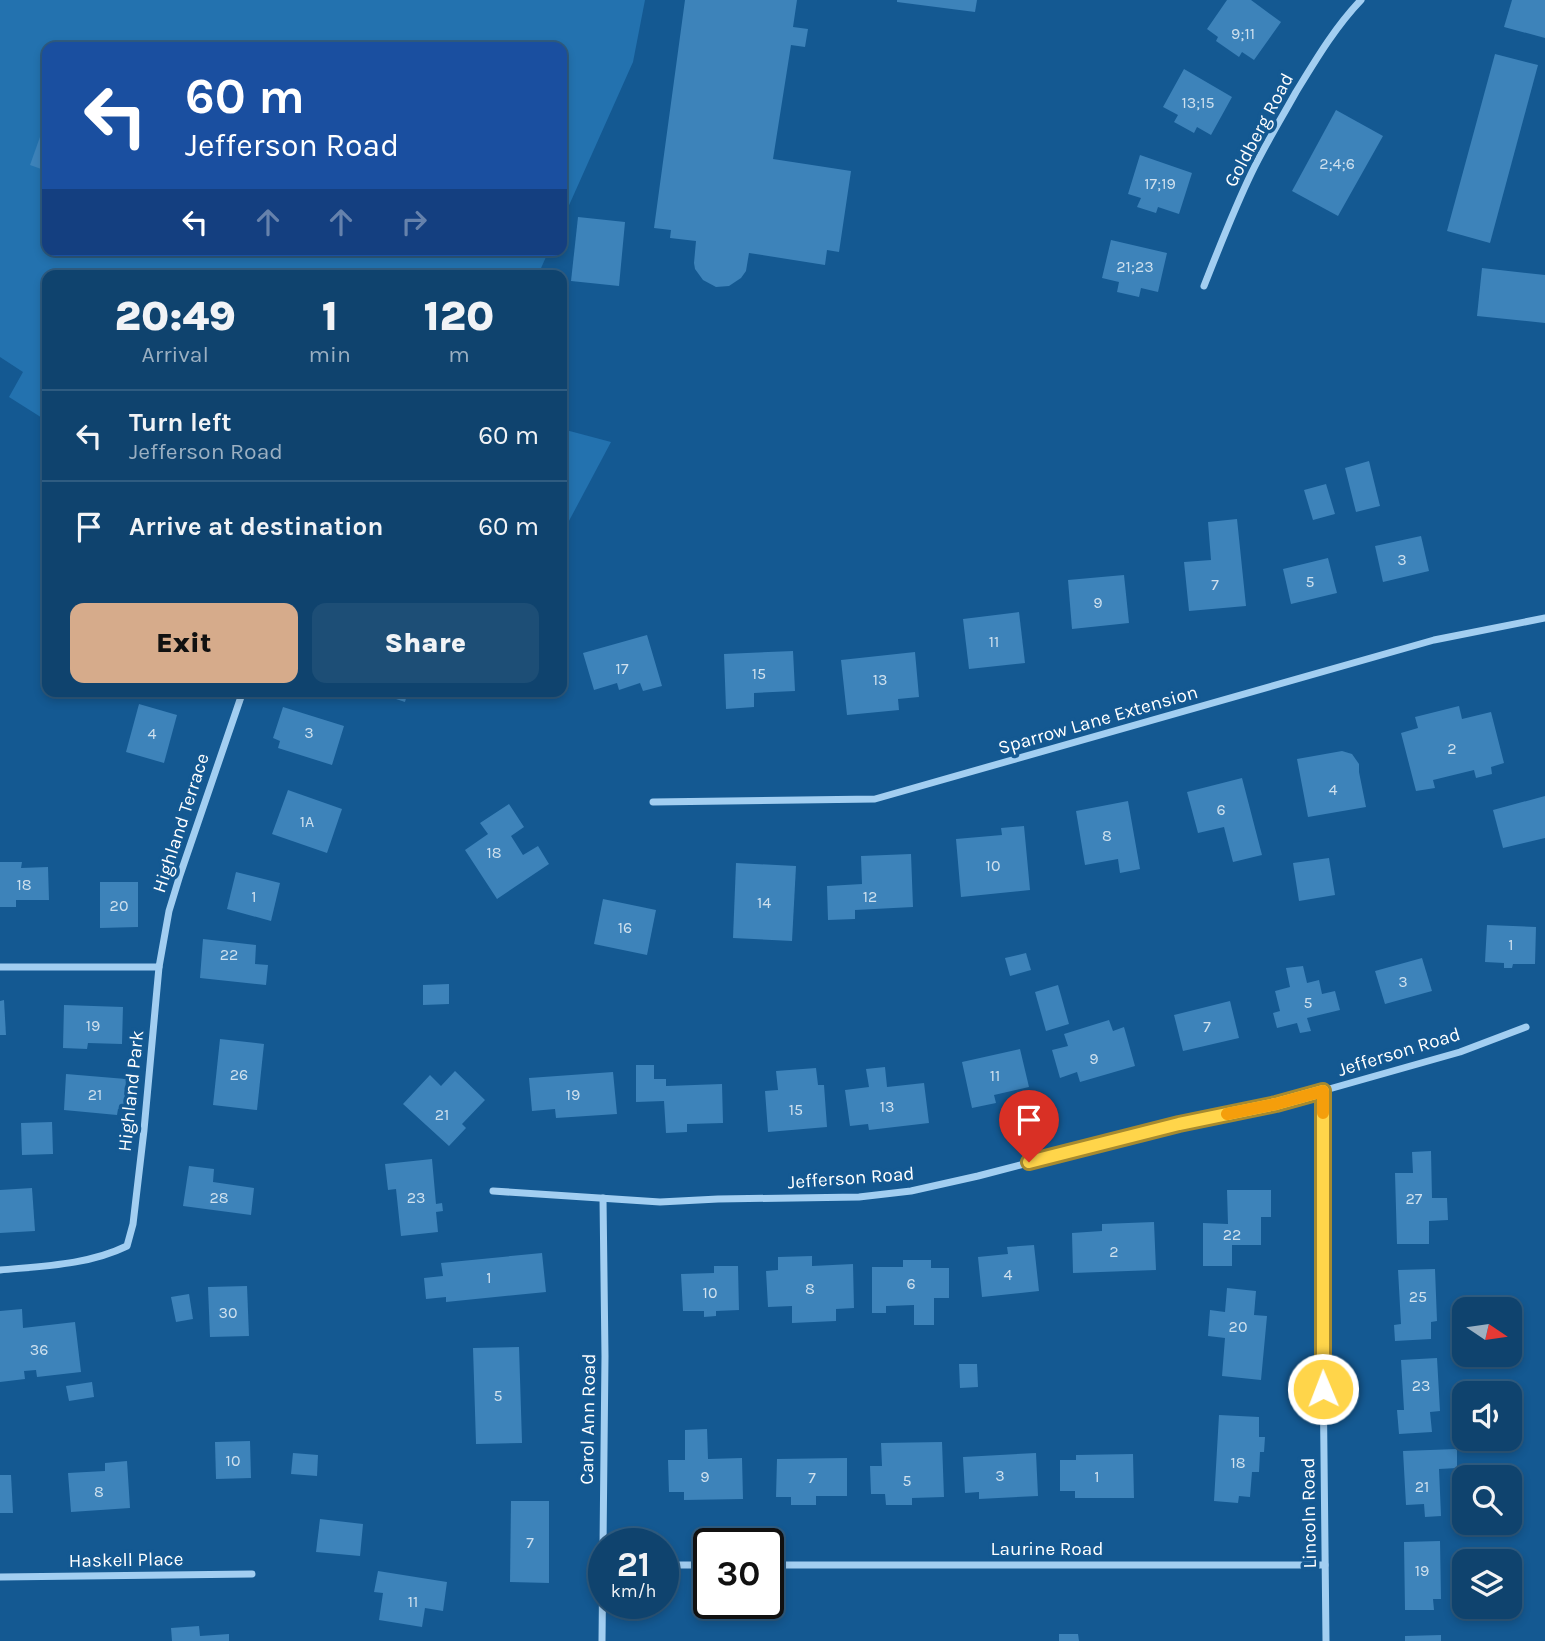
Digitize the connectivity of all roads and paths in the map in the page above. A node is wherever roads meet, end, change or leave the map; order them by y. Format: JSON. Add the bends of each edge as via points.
{"nodes":[{"id":1,"x":1361,"y":0,"type":"edge"},
{"id":2,"x":1204,"y":286,"type":"dead end"},
{"id":3,"x":1545,"y":618,"type":"edge"},
{"id":4,"x":241,"y":697,"type":"edge"},
{"id":5,"x":653,"y":802,"type":"dead end"},
{"id":6,"x":0,"y":967,"type":"edge"},
{"id":7,"x":159,"y":967,"type":"junction"},
{"id":8,"x":1526,"y":1027,"type":"dead end"},
{"id":9,"x":1323,"y":1091,"type":"junction"},
{"id":10,"x":493,"y":1191,"type":"dead end"},
{"id":11,"x":603,"y":1198,"type":"junction"},
{"id":12,"x":0,"y":1270,"type":"edge"},
{"id":13,"x":603,"y":1528,"type":"edge"},
{"id":14,"x":784,"y":1565,"type":"edge"},
{"id":15,"x":1325,"y":1565,"type":"junction"},
{"id":16,"x":252,"y":1574,"type":"dead end"},
{"id":17,"x":0,"y":1577,"type":"edge"},
{"id":18,"x":602,"y":1619,"type":"edge"},
{"id":19,"x":602,"y":1641,"type":"edge"},
{"id":20,"x":1326,"y":1641,"type":"edge"}],
"edges":[{"from":1,"to":2,"type":"street","name":"Goldberg Road","via":[[1306,75],[1253,170]]},
{"from":3,"to":5,"type":"street","name":"Sparrow Lane Extension","via":[[1434,640],[875,799]]},
{"from":4,"to":7,"type":"street","name":"Highland Terrace","via":[[169,911]]},
{"from":6,"to":7,"type":"street"},
{"from":7,"to":12,"type":"street","name":"Highland Park","via":[[144,1130],[127,1245],[109,1255]]},
{"from":8,"to":9,"type":"street","name":"Jefferson Road","via":[[1460,1052]]},
{"from":9,"to":11,"type":"street","name":"Jefferson Road","via":[[911,1191],[859,1197],[660,1202]]},
{"from":9,"to":15,"type":"street","name":"Lincoln Road"},
{"from":10,"to":11,"type":"street","name":"Jefferson Road"},
{"from":11,"to":13,"type":"street","name":"Carol Ann Road"},
{"from":14,"to":15,"type":"street","name":"Laurine Road"},
{"from":15,"to":20,"type":"street","name":"Lincoln Road"},
{"from":16,"to":17,"type":"street","name":"Haskell Place"},
{"from":18,"to":19,"type":"street","name":"Carol Ann Road"}]}
